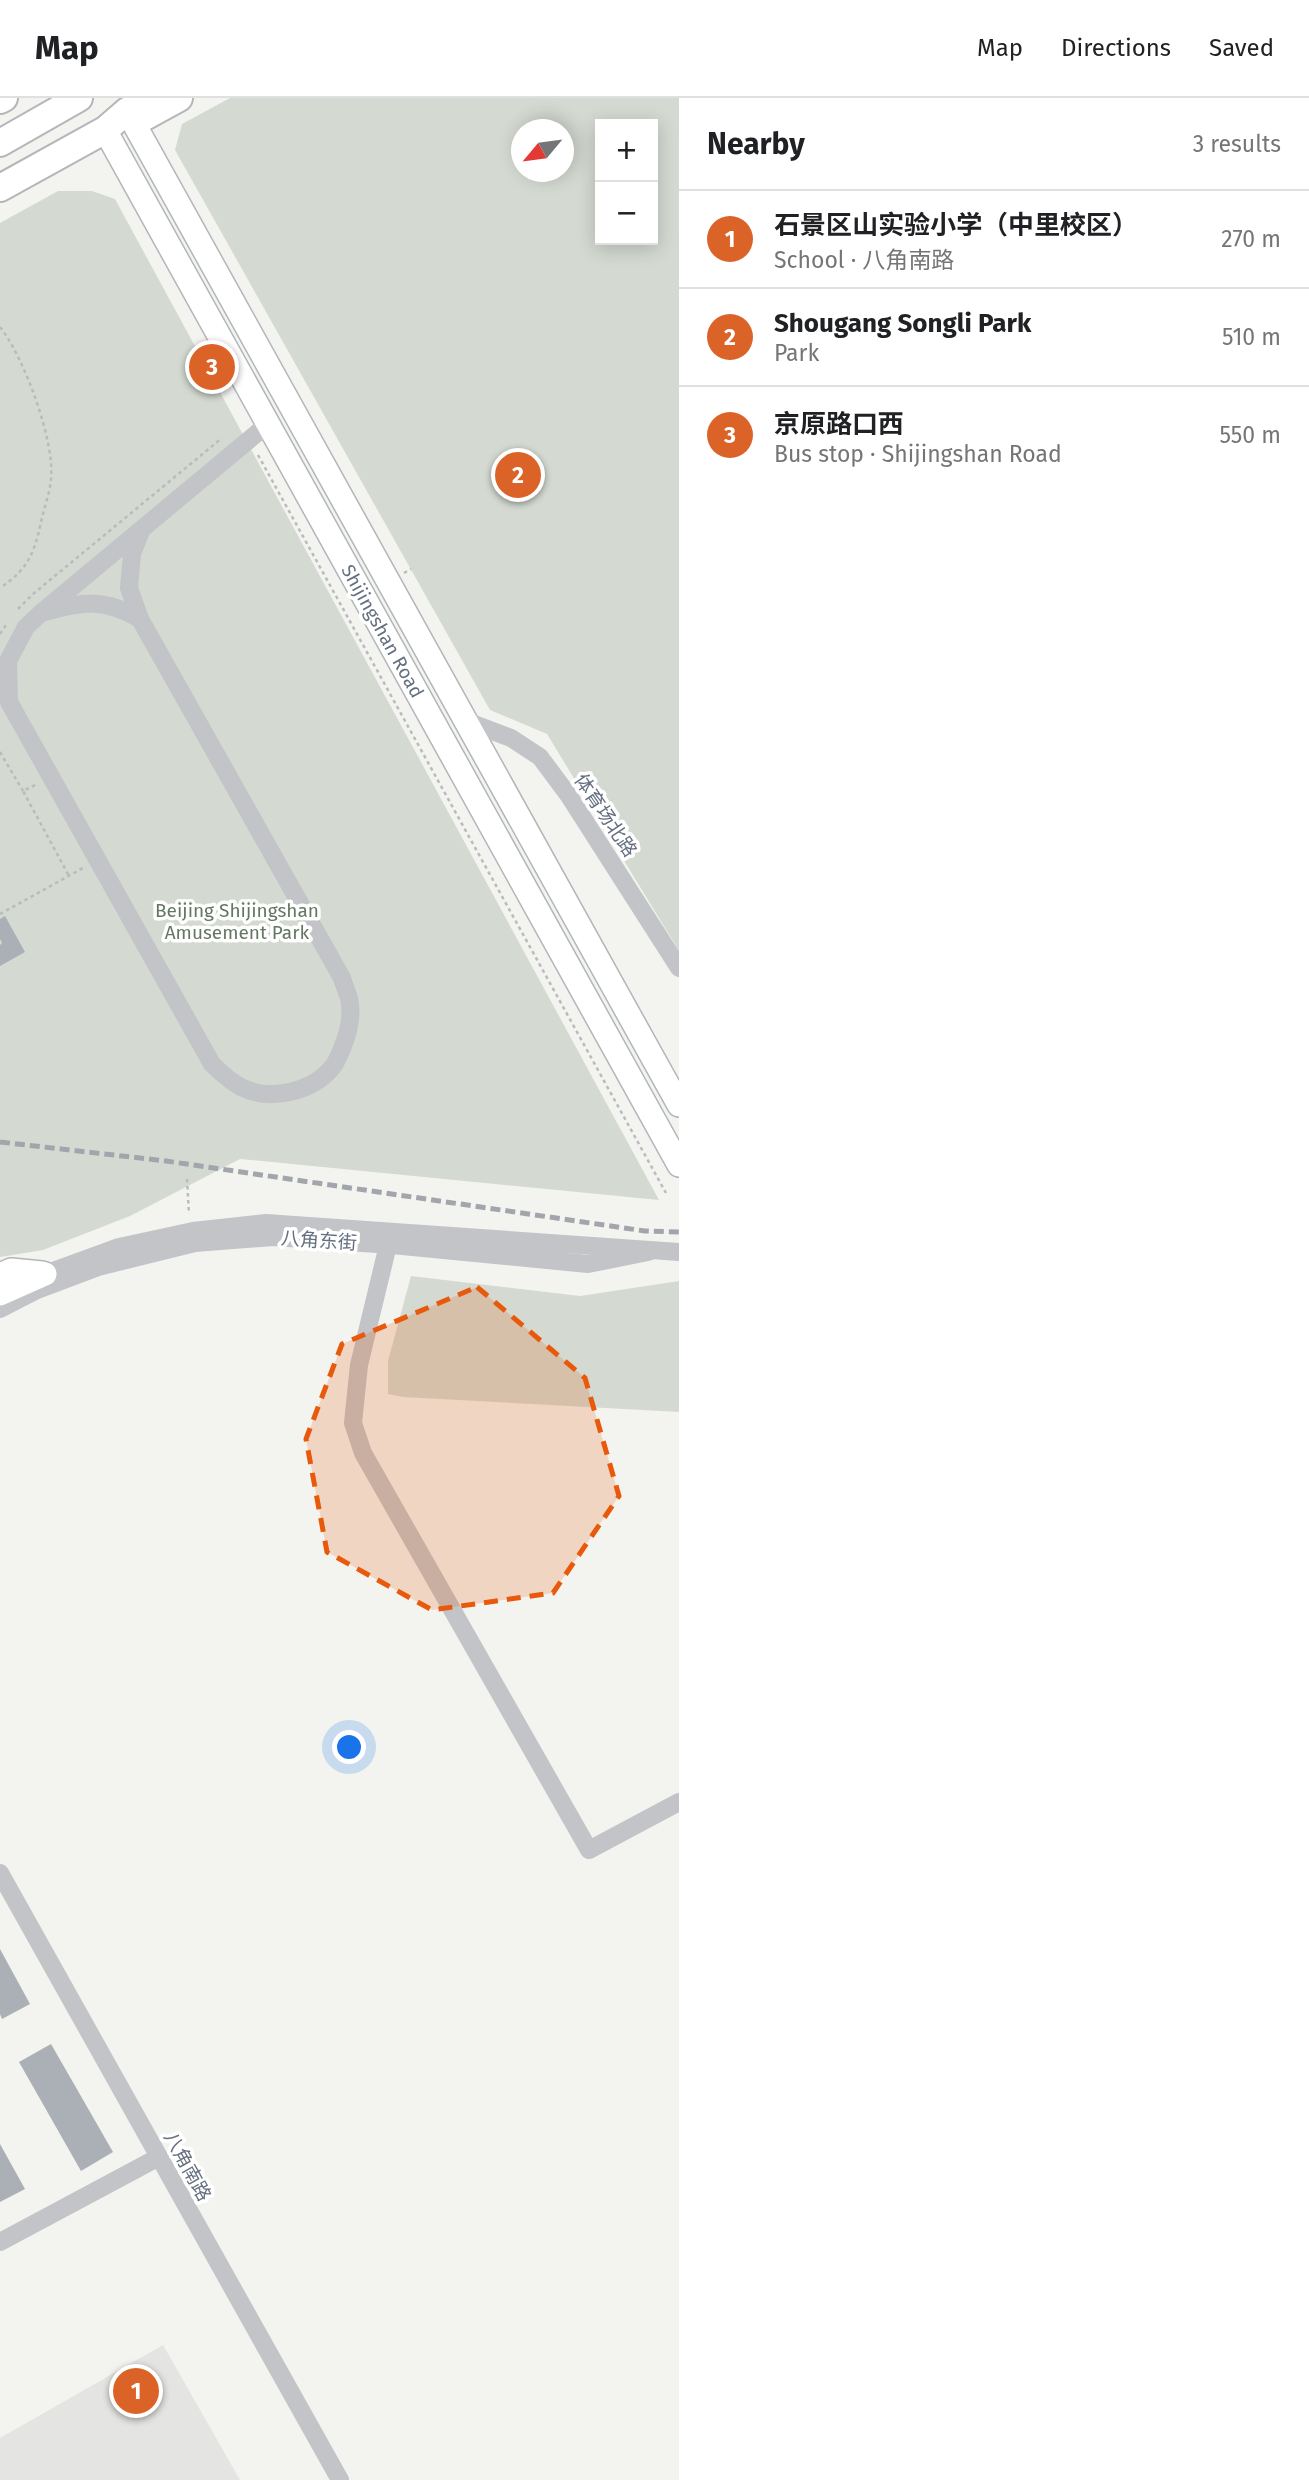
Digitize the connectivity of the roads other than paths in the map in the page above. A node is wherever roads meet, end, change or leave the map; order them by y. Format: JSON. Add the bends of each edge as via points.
{"nodes":[{"id":1,"x":79,"y":98,"type":"edge"},
{"id":2,"x":87,"y":98,"type":"edge"},
{"id":3,"x":179,"y":98,"type":"edge"},
{"id":4,"x":132,"y":107,"type":"edge"},
{"id":5,"x":105,"y":130,"type":"junction"},
{"id":6,"x":0,"y":143,"type":"edge"},
{"id":7,"x":0,"y":188,"type":"edge"},
{"id":8,"x":268,"y":424,"type":"junction"},
{"id":9,"x":141,"y":529,"type":"junction"},
{"id":10,"x":41,"y":612,"type":"junction"},
{"id":11,"x":140,"y":619,"type":"junction"},
{"id":12,"x":466,"y":721,"type":"junction"},
{"id":13,"x":679,"y":968,"type":"edge"},
{"id":14,"x":679,"y":1105,"type":"edge"},
{"id":15,"x":679,"y":1165,"type":"edge"},
{"id":16,"x":388,"y":1245,"type":"junction"},
{"id":17,"x":648,"y":1252,"type":"junction"},
{"id":18,"x":679,"y":1252,"type":"edge"},
{"id":19,"x":46,"y":1274,"type":"junction"},
{"id":20,"x":0,"y":1275,"type":"edge"},
{"id":21,"x":0,"y":1294,"type":"edge"},
{"id":22,"x":0,"y":1309,"type":"edge"},
{"id":23,"x":679,"y":1802,"type":"edge"},
{"id":24,"x":0,"y":1873,"type":"edge"},
{"id":25,"x":159,"y":2157,"type":"junction"},
{"id":26,"x":0,"y":2242,"type":"edge"},
{"id":27,"x":340,"y":2480,"type":"edge"}],
"edges":[{"from":1,"to":6,"type":"highway"},
{"from":2,"to":5,"type":"highway","name":"Shijingshan Road"},
{"from":3,"to":4,"type":"highway"},
{"from":4,"to":5,"type":"highway"},
{"from":4,"to":12,"type":"main road","name":"Shijingshan Road"},
{"from":5,"to":7,"type":"highway"},
{"from":5,"to":8,"type":"main road","name":"Shijingshan Road"},
{"from":8,"to":9,"type":"street"},
{"from":8,"to":15,"type":"main road","name":"Shijingshan Road"},
{"from":9,"to":10,"type":"street"},
{"from":9,"to":11,"type":"street","via":[[132,554],[130,588]]},
{"from":10,"to":11,"type":"street","via":[[98,603],[121,607]]},
{"from":10,"to":11,"type":"street","via":[[26,627],[8,661],[9,702],[212,1064],[244,1088],[268,1095],[292,1092],[317,1081],[334,1065],[347,1037],[349,998],[342,978]]},
{"from":12,"to":13,"type":"street","name":"体育场北路","via":[[512,738],[540,757]]},
{"from":12,"to":14,"type":"main road","name":"Shijingshan Road"},
{"from":16,"to":17,"type":"street","name":"八角东街","via":[[588,1264]]},
{"from":16,"to":22,"type":"street","name":"八角东街","via":[[273,1237],[195,1243],[98,1267]]},
{"from":16,"to":23,"type":"street","via":[[359,1364],[353,1423],[363,1453],[589,1850]]},
{"from":17,"to":18,"type":"street","name":"八角东街"},
{"from":17,"to":19,"type":"street","name":"八角东街","via":[[266,1223],[193,1231],[119,1247]]},
{"from":19,"to":20,"type":"main road","via":[[11,1270]]},
{"from":19,"to":21,"type":"main road","name":"八角东街"},
{"from":24,"to":25,"type":"street","name":"八角南路"},
{"from":25,"to":26,"type":"street"},
{"from":25,"to":27,"type":"street","name":"八角南路"}]}
